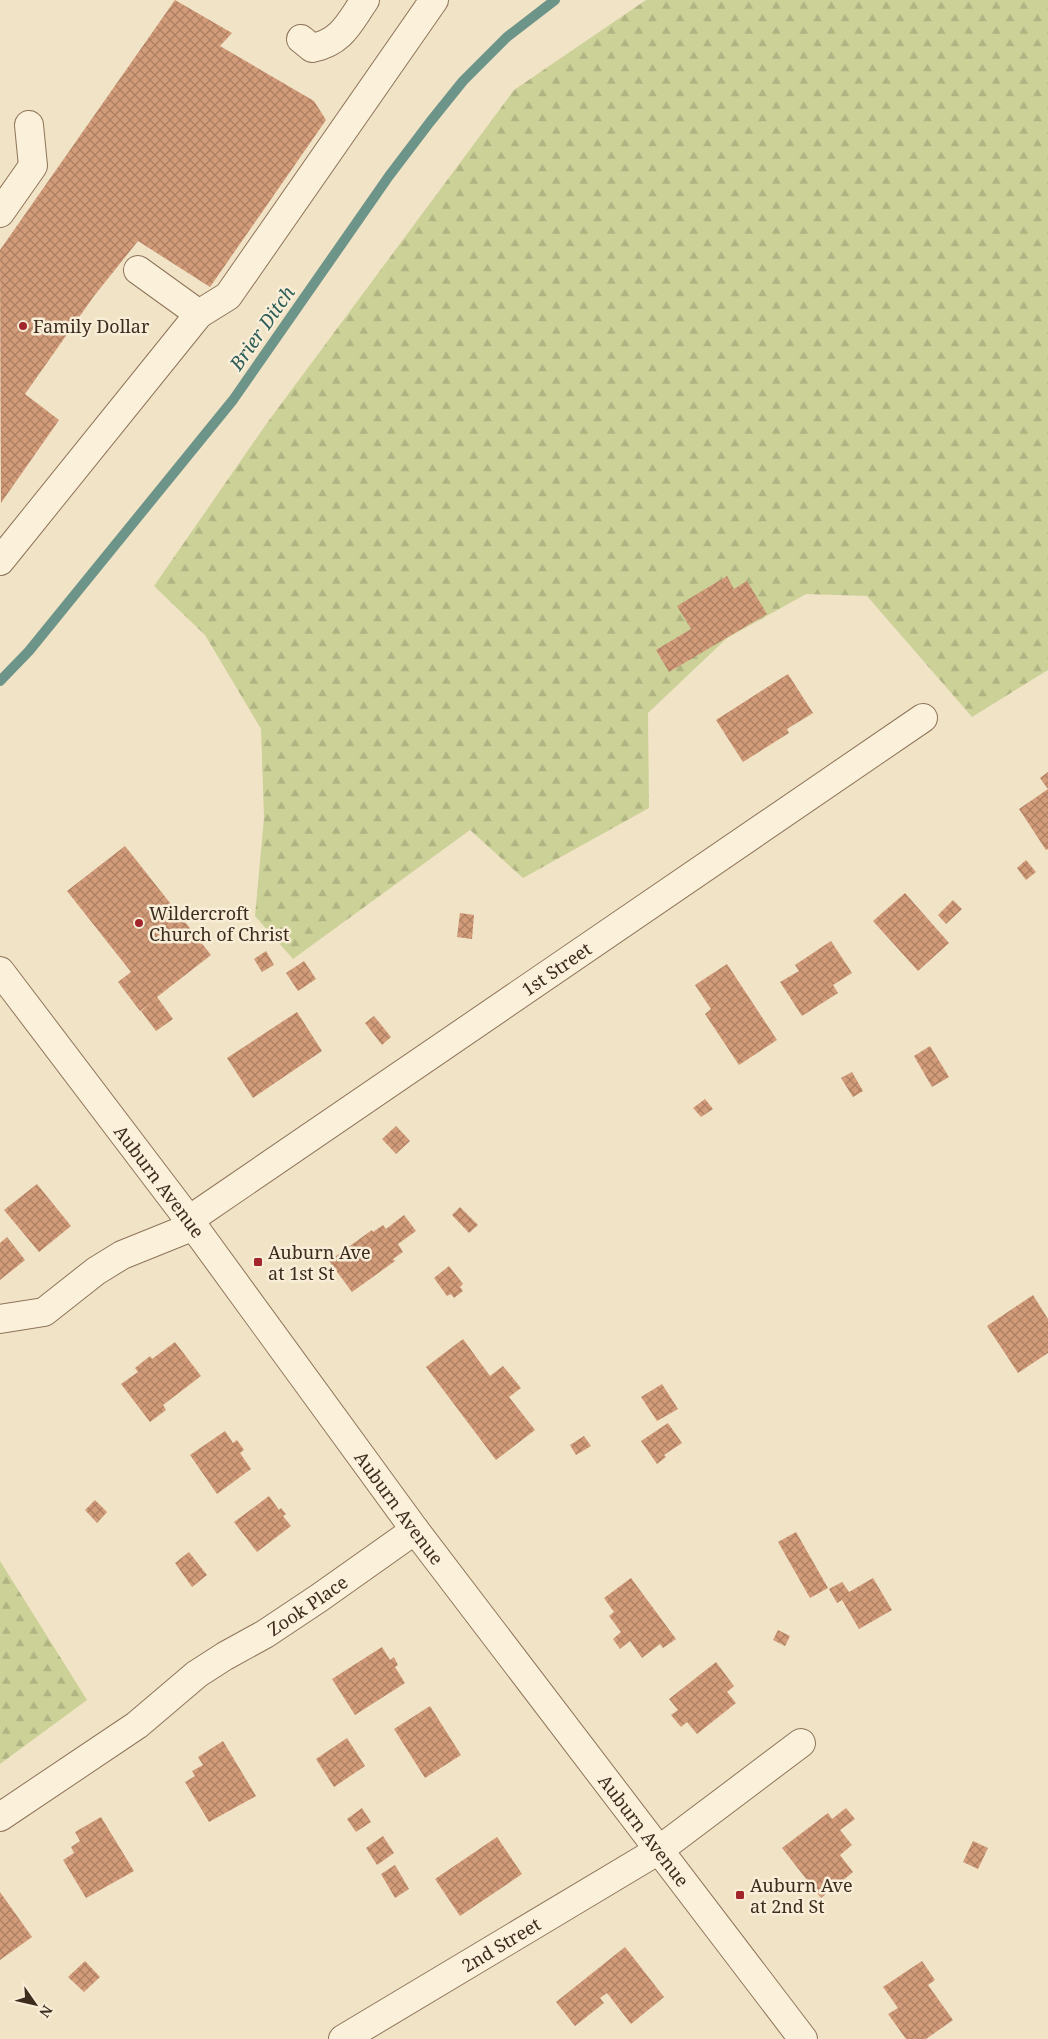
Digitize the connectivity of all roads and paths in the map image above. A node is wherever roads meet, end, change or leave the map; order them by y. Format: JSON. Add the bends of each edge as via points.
{"nodes":[{"id":1,"x":366,"y":0,"type":"edge"},
{"id":2,"x":434,"y":0,"type":"edge"},
{"id":3,"x":301,"y":39,"type":"dead end"},
{"id":4,"x":29,"y":125,"type":"dead end"},
{"id":5,"x":0,"y":213,"type":"edge"},
{"id":6,"x":138,"y":270,"type":"dead end"},
{"id":7,"x":199,"y":314,"type":"junction"},
{"id":8,"x":0,"y":561,"type":"edge"},
{"id":9,"x":923,"y":718,"type":"dead end"},
{"id":10,"x":0,"y":971,"type":"edge"},
{"id":11,"x":192,"y":1223,"type":"junction"},
{"id":12,"x":0,"y":1319,"type":"edge"},
{"id":13,"x":415,"y":1530,"type":"junction"},
{"id":14,"x":801,"y":1743,"type":"dead end"},
{"id":15,"x":0,"y":1818,"type":"edge"},
{"id":16,"x":659,"y":1850,"type":"junction"},
{"id":17,"x":343,"y":2039,"type":"edge"},
{"id":18,"x":803,"y":2039,"type":"edge"}],
"edges":[{"from":1,"to":3,"type":"street","via":[[340,36],[312,48]]},
{"from":2,"to":7,"type":"street","via":[[228,296]]},
{"from":4,"to":5,"type":"street","via":[[33,166]]},
{"from":6,"to":7,"type":"street"},
{"from":7,"to":8,"type":"street"},
{"from":9,"to":11,"type":"street","name":"1st Street"},
{"from":10,"to":11,"type":"street","name":"Auburn Avenue"},
{"from":11,"to":12,"type":"street","name":"1st Street","via":[[122,1255],[44,1312]]},
{"from":11,"to":13,"type":"street","name":"Auburn Avenue"},
{"from":13,"to":15,"type":"street","name":"Zook Place","via":[[303,1608],[197,1674],[137,1726]]},
{"from":13,"to":16,"type":"street","name":"Auburn Avenue"},
{"from":14,"to":16,"type":"street","name":"2nd Street"},
{"from":16,"to":17,"type":"street","name":"2nd Street"},
{"from":16,"to":18,"type":"street","name":"Auburn Avenue"}]}
